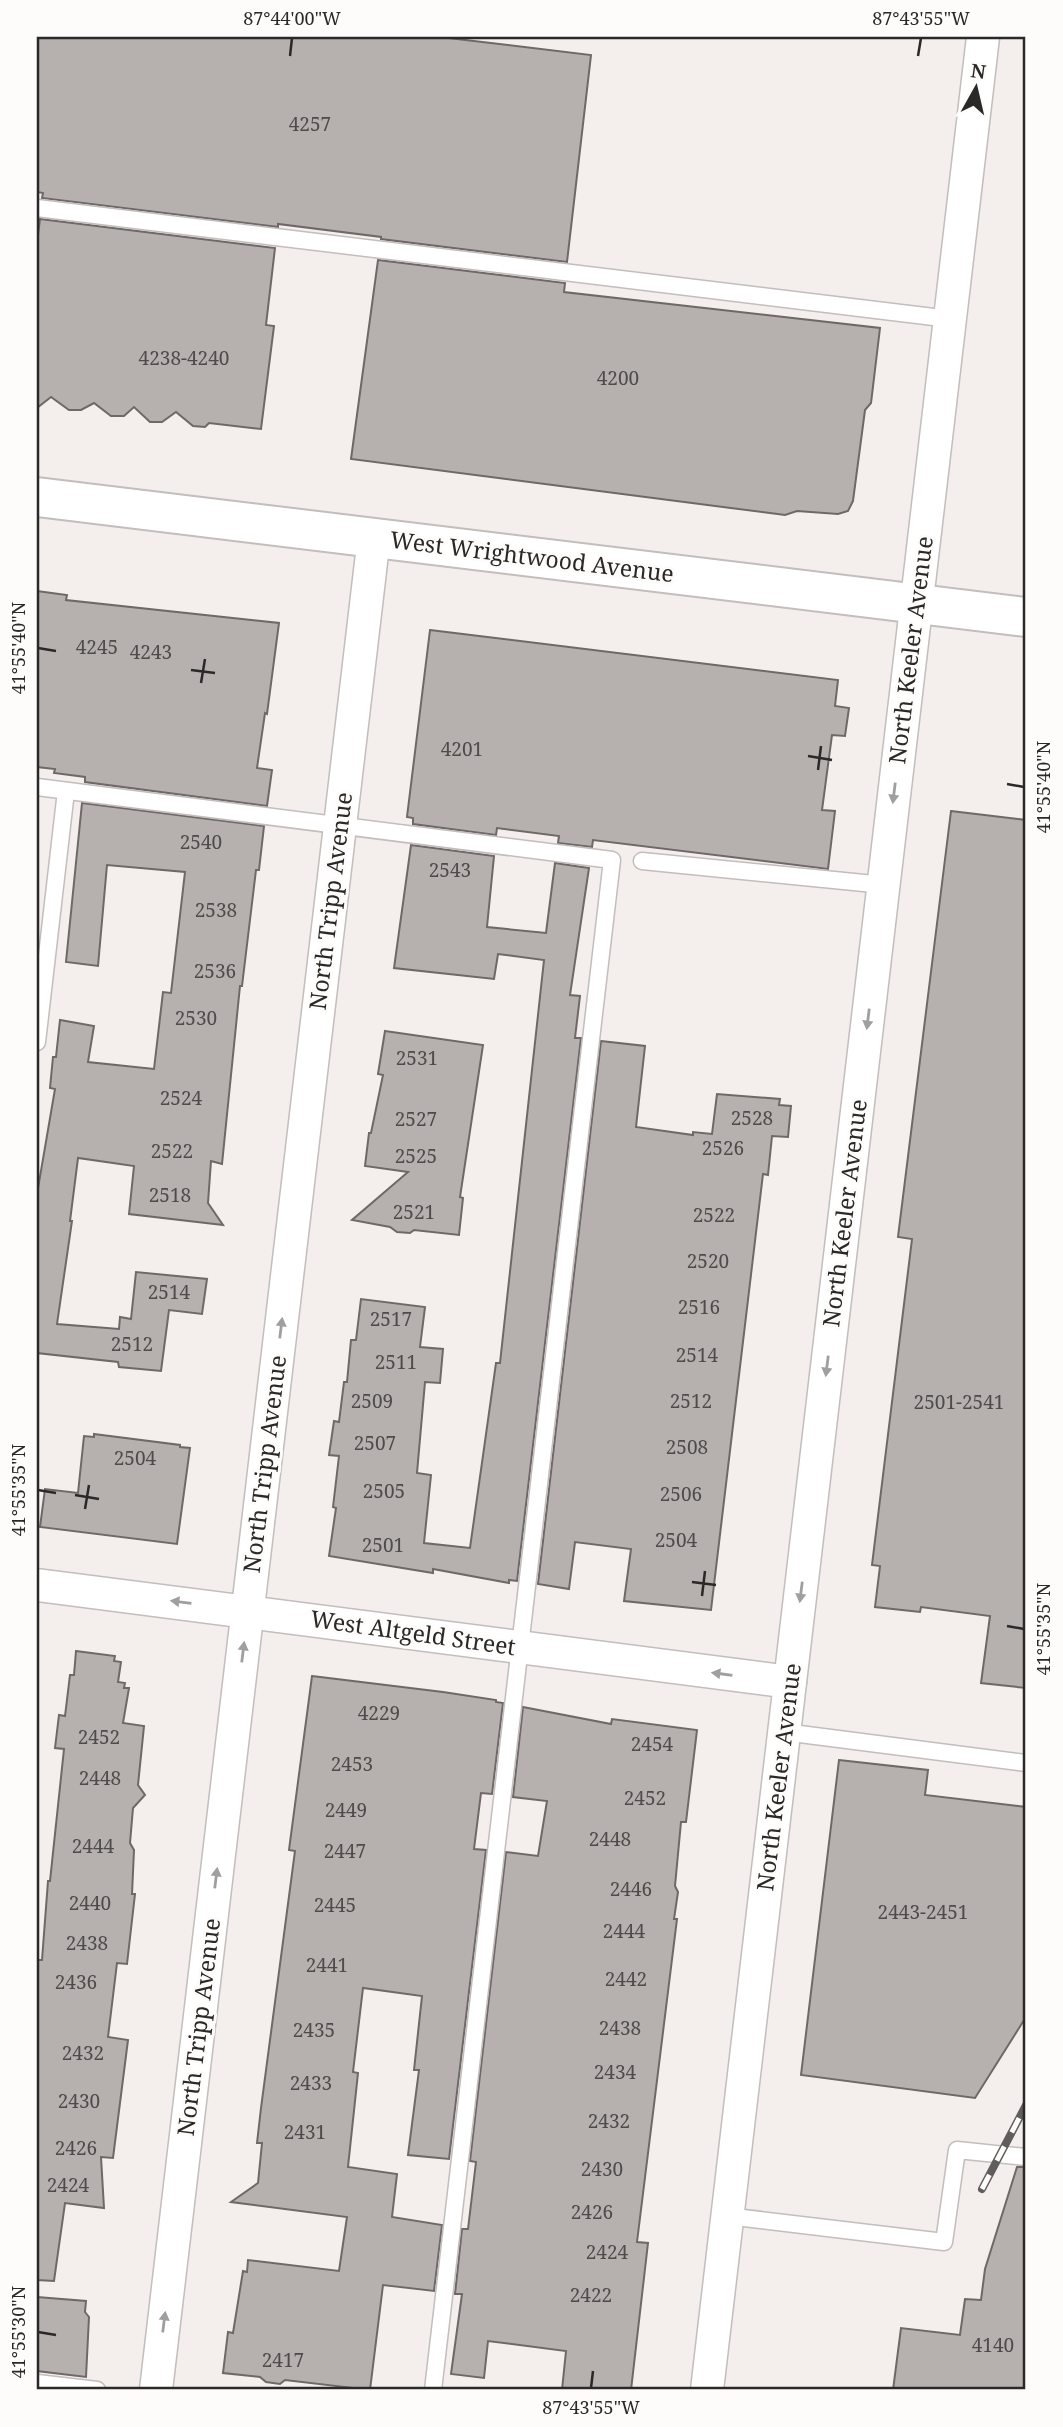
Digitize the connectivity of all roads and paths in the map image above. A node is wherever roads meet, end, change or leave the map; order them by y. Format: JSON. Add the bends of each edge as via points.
{"nodes":[{"id":1,"x":976,"y":38,"type":"edge"},
{"id":2,"x":37,"y":208,"type":"edge"},
{"id":3,"x":950,"y":319,"type":"junction"},
{"id":4,"x":37,"y":497,"type":"edge"},
{"id":5,"x":374,"y":537,"type":"junction"},
{"id":6,"x":916,"y":603,"type":"junction"},
{"id":7,"x":1026,"y":617,"type":"edge"},
{"id":8,"x":37,"y":787,"type":"edge"},
{"id":9,"x":66,"y":791,"type":"junction"},
{"id":10,"x":340,"y":825,"type":"junction"},
{"id":11,"x":642,"y":861,"type":"dead end"},
{"id":12,"x":884,"y":885,"type":"junction"},
{"id":13,"x":37,"y":1042,"type":"edge"},
{"id":14,"x":37,"y":1585,"type":"edge"},
{"id":15,"x":248,"y":1611,"type":"junction"},
{"id":16,"x":519,"y":1647,"type":"junction"},
{"id":17,"x":790,"y":1682,"type":"junction"},
{"id":18,"x":784,"y":1732,"type":"junction"},
{"id":19,"x":1026,"y":1763,"type":"edge"},
{"id":20,"x":1026,"y":2157,"type":"edge"},
{"id":21,"x":727,"y":2216,"type":"junction"},
{"id":22,"x":37,"y":2383,"type":"edge"},
{"id":23,"x":97,"y":2390,"type":"edge"},
{"id":24,"x":156,"y":2390,"type":"edge"},
{"id":25,"x":433,"y":2390,"type":"edge"},
{"id":26,"x":707,"y":2390,"type":"edge"}],
"edges":[{"from":1,"to":3,"type":"street","name":"North Keeler Avenue"},
{"from":2,"to":3,"type":"lane"},
{"from":3,"to":6,"type":"street","name":"North Keeler Avenue"},
{"from":4,"to":5,"type":"street","name":"West Wrightwood Avenue"},
{"from":5,"to":6,"type":"street","name":"West Wrightwood Avenue"},
{"from":5,"to":10,"type":"street","name":"North Tripp Avenue"},
{"from":6,"to":7,"type":"street","name":"West Wrightwood Avenue"},
{"from":6,"to":12,"type":"street","name":"North Keeler Avenue","one_way":true},
{"from":8,"to":9,"type":"lane"},
{"from":9,"to":10,"type":"lane"},
{"from":9,"to":13,"type":"lane"},
{"from":15,"to":10,"type":"street","name":"North Tripp Avenue","one_way":true},
{"from":10,"to":16,"type":"lane","via":[[612,860]]},
{"from":11,"to":12,"type":"lane"},
{"from":12,"to":17,"type":"street","name":"North Keeler Avenue","one_way":true},
{"from":15,"to":14,"type":"street","name":"West Altgeld Street","one_way":true},
{"from":15,"to":16,"type":"street","name":"West Altgeld Street"},
{"from":24,"to":15,"type":"street","name":"North Tripp Avenue","one_way":true},
{"from":17,"to":16,"type":"street","name":"West Altgeld Street","one_way":true},
{"from":16,"to":25,"type":"lane"},
{"from":17,"to":18,"type":"street","name":"North Keeler Avenue"},
{"from":18,"to":19,"type":"lane"},
{"from":18,"to":21,"type":"street","name":"North Keeler Avenue"},
{"from":20,"to":21,"type":"lane","via":[[957,2150],[944,2242]]},
{"from":21,"to":26,"type":"street","name":"North Keeler Avenue"},
{"from":22,"to":23,"type":"lane"}]}
